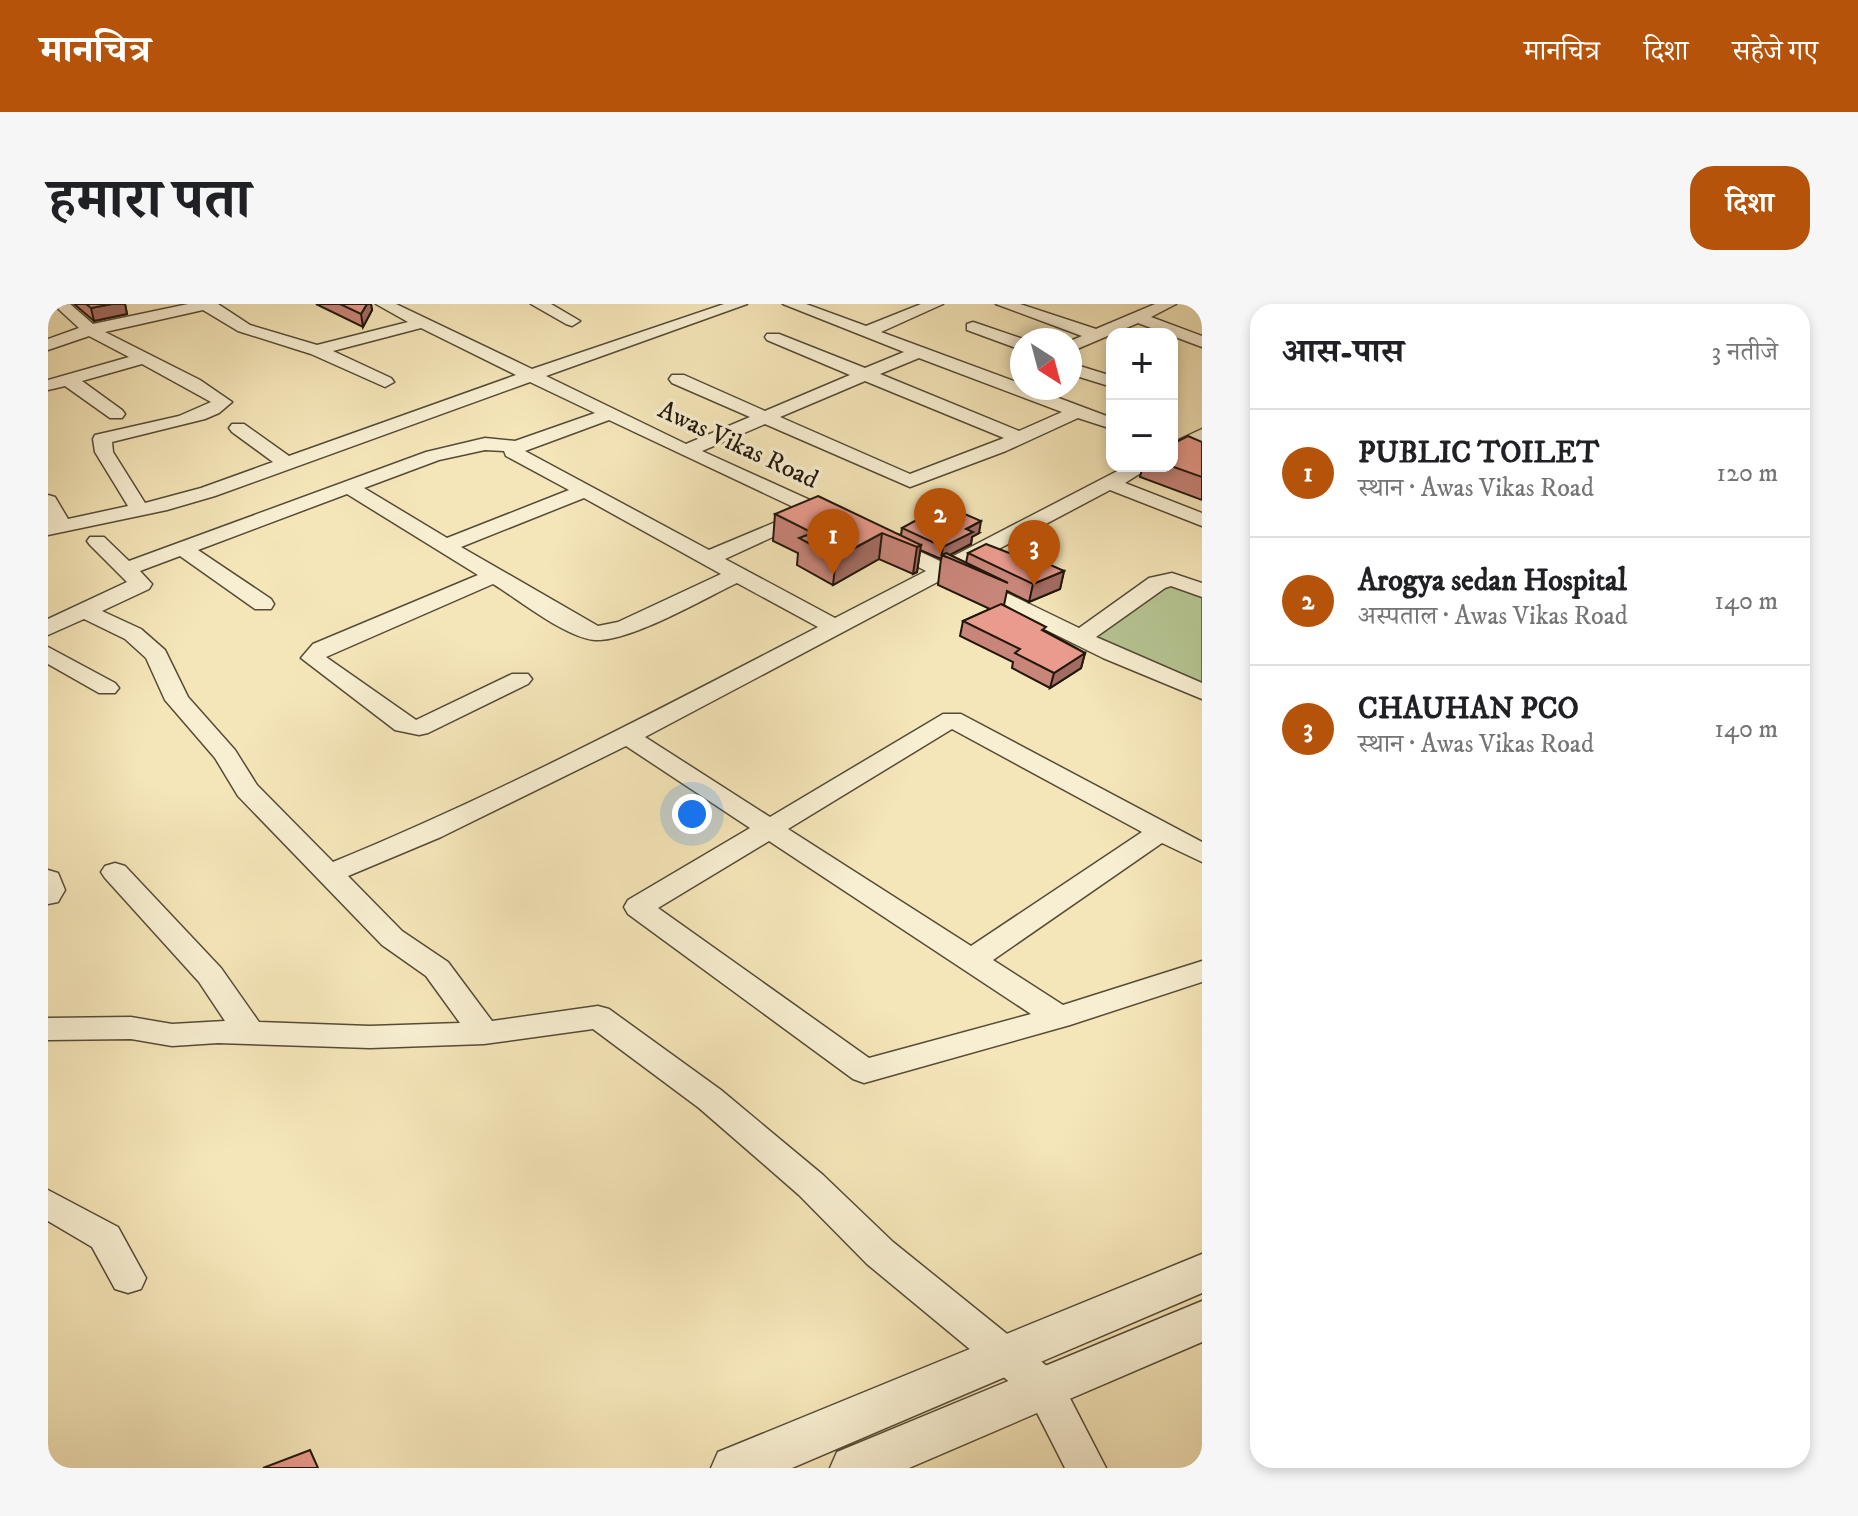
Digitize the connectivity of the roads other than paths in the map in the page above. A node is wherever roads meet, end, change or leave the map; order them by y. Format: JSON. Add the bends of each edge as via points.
{"nodes":[{"id":1,"x":61,"y":304,"type":"edge"},
{"id":2,"x":207,"y":304,"type":"edge"},
{"id":3,"x":384,"y":304,"type":"edge"},
{"id":4,"x":539,"y":304,"type":"edge"},
{"id":5,"x":739,"y":304,"type":"edge"},
{"id":6,"x":791,"y":304,"type":"edge"},
{"id":7,"x":833,"y":304,"type":"edge"},
{"id":8,"x":935,"y":304,"type":"edge"},
{"id":9,"x":1004,"y":304,"type":"edge"},
{"id":10,"x":1168,"y":304,"type":"edge"},
{"id":11,"x":812,"y":312,"type":"junction"},
{"id":12,"x":1136,"y":317,"type":"junction"},
{"id":13,"x":572,"y":321,"type":"dead end"},
{"id":14,"x":421,"y":323,"type":"junction"},
{"id":15,"x":973,"y":327,"type":"dead end"},
{"id":16,"x":90,"y":330,"type":"junction"},
{"id":17,"x":866,"y":332,"type":"junction"},
{"id":18,"x":1097,"y":335,"type":"junction"},
{"id":19,"x":773,"y":337,"type":"dead end"},
{"id":20,"x":1010,"y":340,"type":"edge"},
{"id":21,"x":1082,"y":342,"type":"edge"},
{"id":22,"x":1202,"y":342,"type":"edge"},
{"id":23,"x":48,"y":345,"type":"edge"},
{"id":24,"x":317,"y":350,"type":"junction"},
{"id":25,"x":920,"y":351,"type":"junction"},
{"id":26,"x":145,"y":358,"type":"junction"},
{"id":27,"x":1082,"y":372,"type":"edge"},
{"id":28,"x":531,"y":375,"type":"junction"},
{"id":29,"x":864,"y":375,"type":"junction"},
{"id":30,"x":1010,"y":375,"type":"edge"},
{"id":31,"x":678,"y":379,"type":"dead end"},
{"id":32,"x":69,"y":380,"type":"junction"},
{"id":33,"x":999,"y":380,"type":"junction"},
{"id":34,"x":1106,"y":380,"type":"edge"},
{"id":35,"x":385,"y":382,"type":"dead end"},
{"id":36,"x":48,"y":385,"type":"edge"},
{"id":37,"x":1078,"y":411,"type":"junction"},
{"id":38,"x":116,"y":414,"type":"dead end"},
{"id":39,"x":610,"y":414,"type":"junction"},
{"id":40,"x":764,"y":417,"type":"junction"},
{"id":41,"x":1106,"y":422,"type":"edge"},
{"id":42,"x":238,"y":428,"type":"dead end"},
{"id":43,"x":1202,"y":435,"type":"edge"},
{"id":44,"x":1021,"y":438,"type":"junction"},
{"id":45,"x":1178,"y":446,"type":"edge"},
{"id":46,"x":517,"y":447,"type":"junction"},
{"id":47,"x":1178,"y":449,"type":"edge"},
{"id":48,"x":686,"y":451,"type":"junction"},
{"id":49,"x":1202,"y":457,"type":"edge"},
{"id":50,"x":287,"y":463,"type":"junction"},
{"id":51,"x":1130,"y":472,"type":"edge"},
{"id":52,"x":1109,"y":483,"type":"junction"},
{"id":53,"x":347,"y":486,"type":"junction"},
{"id":54,"x":585,"y":491,"type":"junction"},
{"id":55,"x":48,"y":501,"type":"edge"},
{"id":56,"x":140,"y":510,"type":"junction"},
{"id":57,"x":818,"y":511,"type":"junction"},
{"id":58,"x":1202,"y":520,"type":"edge"},
{"id":59,"x":55,"y":527,"type":"edge"},
{"id":60,"x":97,"y":541,"type":"dead end"},
{"id":61,"x":447,"y":545,"type":"junction"},
{"id":62,"x":181,"y":548,"type":"junction"},
{"id":63,"x":706,"y":559,"type":"junction"},
{"id":64,"x":126,"y":569,"type":"junction"},
{"id":65,"x":942,"y":570,"type":"junction"},
{"id":66,"x":495,"y":575,"type":"junction"},
{"id":67,"x":737,"y":575,"type":"junction"},
{"id":68,"x":1202,"y":590,"type":"edge"},
{"id":69,"x":263,"y":604,"type":"dead end"},
{"id":70,"x":84,"y":611,"type":"junction"},
{"id":71,"x":834,"y":627,"type":"junction"},
{"id":72,"x":48,"y":628,"type":"edge"},
{"id":73,"x":1080,"y":638,"type":"junction"},
{"id":74,"x":48,"y":654,"type":"edge"},
{"id":75,"x":520,"y":679,"type":"dead end"},
{"id":76,"x":107,"y":688,"type":"dead end"},
{"id":77,"x":1202,"y":692,"type":"edge"},
{"id":78,"x":627,"y":736,"type":"junction"},
{"id":79,"x":768,"y":828,"type":"junction"},
{"id":80,"x":1161,"y":831,"type":"junction"},
{"id":81,"x":1202,"y":853,"type":"edge"},
{"id":82,"x":115,"y":872,"type":"dead end"},
{"id":83,"x":328,"y":874,"type":"junction"},
{"id":84,"x":48,"y":879,"type":"edge"},
{"id":85,"x":48,"y":895,"type":"edge"},
{"id":86,"x":971,"y":960,"type":"junction"},
{"id":87,"x":1202,"y":971,"type":"edge"},
{"id":88,"x":1059,"y":1017,"type":"junction"},
{"id":89,"x":48,"y":1029,"type":"edge"},
{"id":90,"x":250,"y":1033,"type":"junction"},
{"id":91,"x":484,"y":1033,"type":"junction"},
{"id":92,"x":48,"y":1204,"type":"edge"},
{"id":93,"x":1202,"y":1273,"type":"edge"},
{"id":94,"x":128,"y":1278,"type":"dead end"},
{"id":95,"x":1202,"y":1321,"type":"edge"},
{"id":96,"x":1007,"y":1357,"type":"junction"},
{"id":97,"x":1044,"y":1387,"type":"junction"},
{"id":98,"x":735,"y":1468,"type":"edge"},
{"id":99,"x":854,"y":1468,"type":"edge"},
{"id":100,"x":1086,"y":1468,"type":"edge"}],
"edges":[{"from":1,"to":16,"type":"street"},
{"from":2,"to":16,"type":"street"},
{"from":2,"to":24,"type":"street","via":[[244,328]]},
{"from":3,"to":14,"type":"street","name":"Awas Vikas Road"},
{"from":4,"to":13,"type":"street"},
{"from":5,"to":28,"type":"street"},
{"from":6,"to":11,"type":"street"},
{"from":7,"to":11,"type":"street"},
{"from":8,"to":17,"type":"street"},
{"from":9,"to":18,"type":"street"},
{"from":10,"to":12,"type":"street"},
{"from":11,"to":17,"type":"street"},
{"from":12,"to":18,"type":"street"},
{"from":12,"to":22,"type":"street"},
{"from":14,"to":24,"type":"street"},
{"from":14,"to":28,"type":"street","name":"Awas Vikas Road"},
{"from":15,"to":20,"type":"street"},
{"from":16,"to":23,"type":"street"},
{"from":16,"to":26,"type":"street"},
{"from":17,"to":25,"type":"street"},
{"from":18,"to":21,"type":"street"},
{"from":19,"to":29,"type":"street"},
{"from":24,"to":35,"type":"street"},
{"from":25,"to":29,"type":"street"},
{"from":25,"to":33,"type":"street"},
{"from":26,"to":32,"type":"street"},
{"from":26,"to":56,"type":"street","via":[[223,402],[176,421],[102,439],[104,452]]},
{"from":27,"to":34,"type":"street"},
{"from":28,"to":39,"type":"street","name":"Awas Vikas Road"},
{"from":28,"to":50,"type":"street"},
{"from":29,"to":40,"type":"street"},
{"from":29,"to":44,"type":"street"},
{"from":30,"to":33,"type":"street"},
{"from":31,"to":40,"type":"street"},
{"from":32,"to":36,"type":"street"},
{"from":32,"to":38,"type":"street"},
{"from":33,"to":37,"type":"street"},
{"from":37,"to":41,"type":"street"},
{"from":37,"to":44,"type":"street"},
{"from":39,"to":46,"type":"street"},
{"from":39,"to":48,"type":"street","name":"Awas Vikas Road"},
{"from":40,"to":44,"type":"street","via":[[910,481]]},
{"from":40,"to":48,"type":"street"},
{"from":42,"to":50,"type":"street"},
{"from":43,"to":45,"type":"street"},
{"from":46,"to":53,"type":"street","via":[[472,446]]},
{"from":46,"to":54,"type":"street","via":[[513,452],[518,458]]},
{"from":47,"to":49,"type":"street"},
{"from":48,"to":57,"type":"street","name":"Awas Vikas Road"},
{"from":50,"to":56,"type":"street"},
{"from":51,"to":52,"type":"street"},
{"from":52,"to":58,"type":"street"},
{"from":52,"to":65,"type":"street"},
{"from":53,"to":61,"type":"street"},
{"from":53,"to":62,"type":"street"},
{"from":54,"to":61,"type":"street"},
{"from":54,"to":63,"type":"street"},
{"from":55,"to":59,"type":"street"},
{"from":56,"to":59,"type":"street"},
{"from":57,"to":63,"type":"street"},
{"from":57,"to":65,"type":"street","name":"Awas Vikas Road"},
{"from":60,"to":64,"type":"street"},
{"from":61,"to":66,"type":"street"},
{"from":62,"to":64,"type":"street"},
{"from":62,"to":69,"type":"street"},
{"from":63,"to":67,"type":"street"},
{"from":64,"to":70,"type":"street","via":[[141,584]]},
{"from":65,"to":71,"type":"street"},
{"from":65,"to":73,"type":"street","name":"Awas Vikas Road"},
{"from":66,"to":67,"type":"street","via":[[596,633],[625,627]]},
{"from":66,"to":75,"type":"street","via":[[321,649],[313,658],[404,725],[419,728]]},
{"from":67,"to":71,"type":"street"},
{"from":68,"to":73,"type":"street","via":[[1172,579],[1157,583]]},
{"from":70,"to":72,"type":"street"},
{"from":70,"to":83,"type":"street","via":[[133,634],[157,655],[177,700],[226,755],[247,790]]},
{"from":71,"to":78,"type":"street"},
{"from":73,"to":77,"type":"street","name":"Awas Vikas Road"},
{"from":74,"to":76,"type":"street"},
{"from":78,"to":79,"type":"street"},
{"from":78,"to":83,"type":"street","via":[[432,831]]},
{"from":79,"to":80,"type":"street","via":[[952,719]]},
{"from":79,"to":86,"type":"street"},
{"from":79,"to":88,"type":"street","via":[[638,907],[864,1071]]},
{"from":80,"to":81,"type":"street"},
{"from":80,"to":86,"type":"street"},
{"from":82,"to":90,"type":"street","via":[[210,975]]},
{"from":83,"to":91,"type":"street","via":[[392,938],[437,969]]},
{"from":84,"to":85,"type":"street"},
{"from":86,"to":88,"type":"street"},
{"from":87,"to":88,"type":"street"},
{"from":89,"to":90,"type":"street"},
{"from":90,"to":91,"type":"street"},
{"from":91,"to":96,"type":"street","via":[[598,1017],[710,1099],[811,1185],[880,1253]]},
{"from":92,"to":94,"type":"street","via":[[105,1237]]},
{"from":93,"to":96,"type":"street"},
{"from":95,"to":97,"type":"street"},
{"from":96,"to":97,"type":"street"},
{"from":96,"to":98,"type":"street"},
{"from":97,"to":99,"type":"street"},
{"from":97,"to":100,"type":"street"}]}
